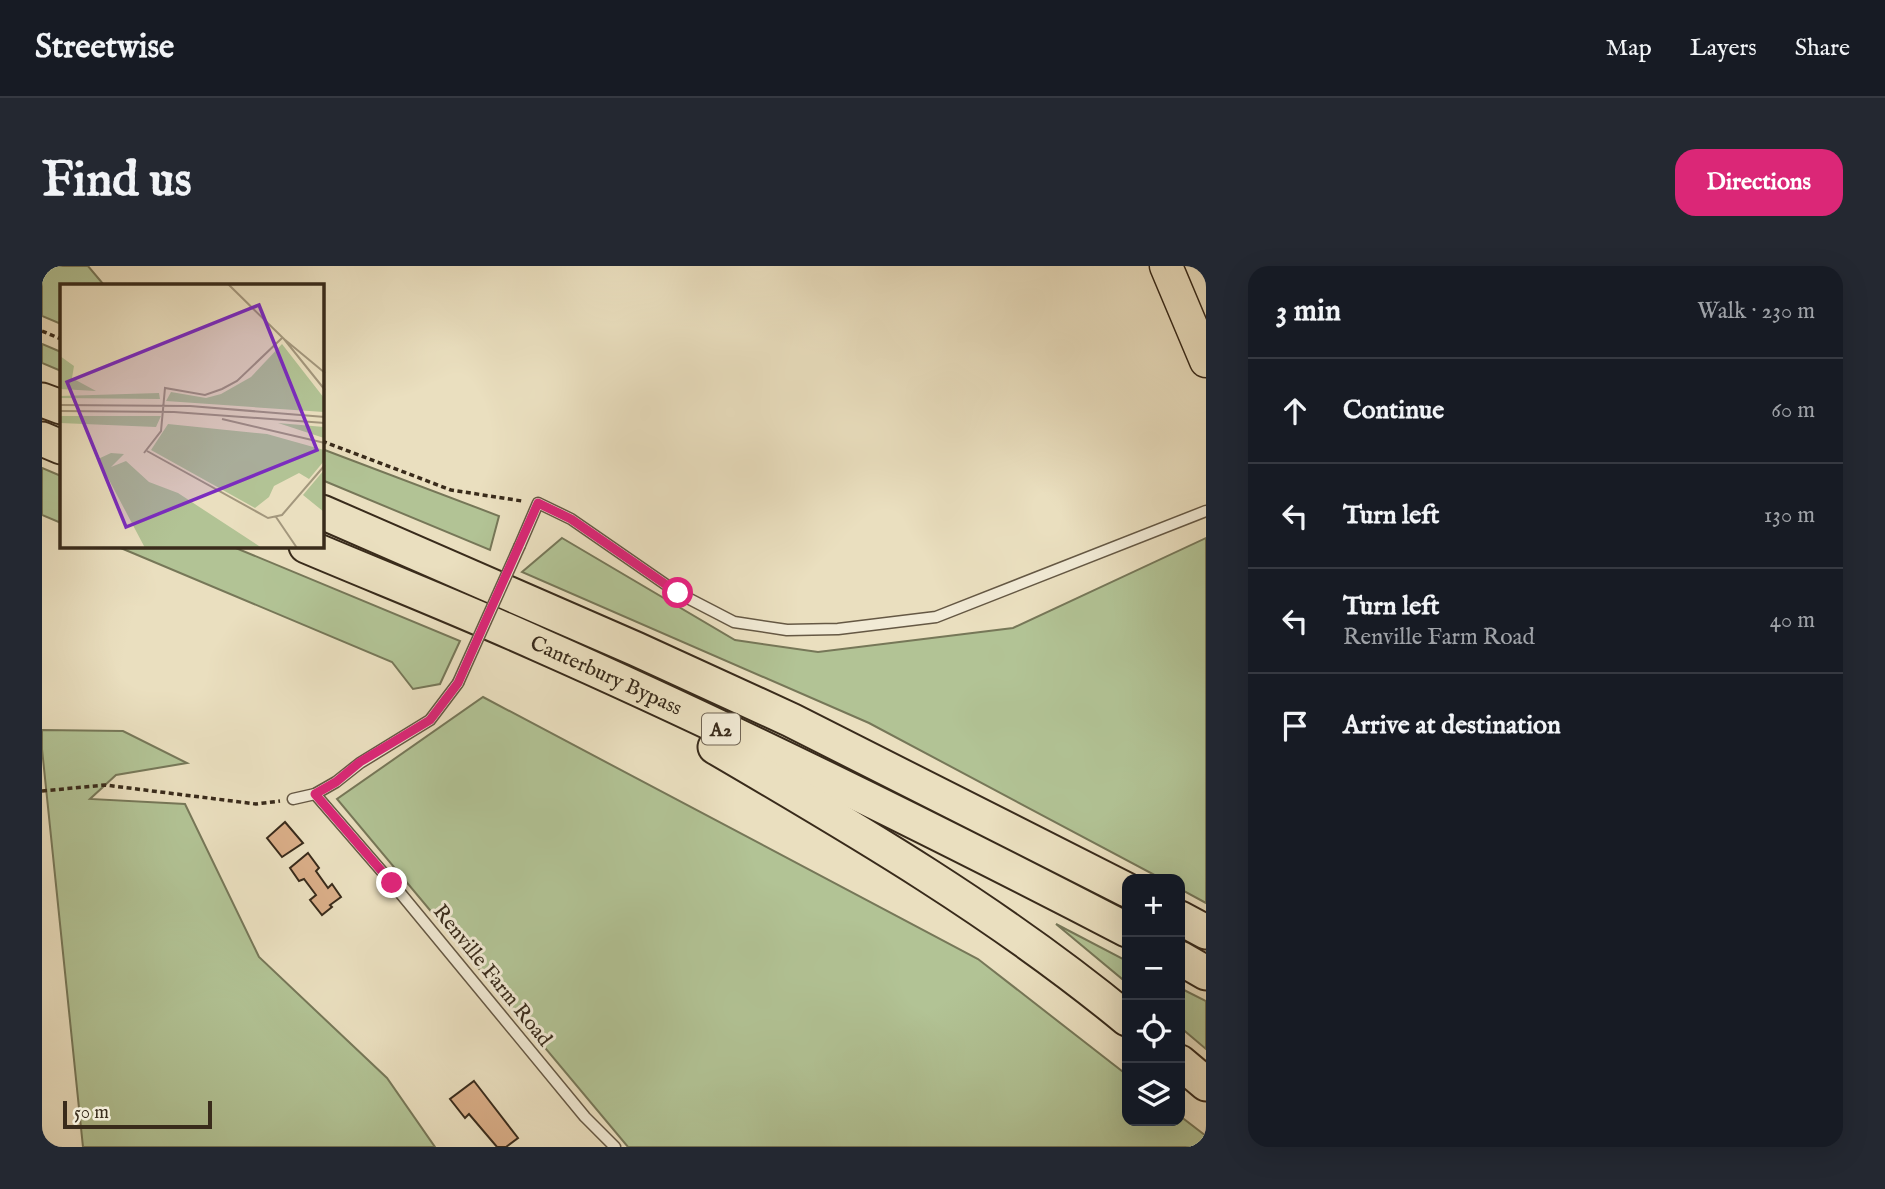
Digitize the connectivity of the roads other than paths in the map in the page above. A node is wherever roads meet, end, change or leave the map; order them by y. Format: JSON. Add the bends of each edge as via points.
{"nodes":[{"id":1,"x":1166,"y":266,"type":"edge"},
{"id":2,"x":1206,"y":361,"type":"edge"},
{"id":3,"x":42,"y":400,"type":"edge"},
{"id":4,"x":60,"y":407,"type":"edge"},
{"id":5,"x":42,"y":439,"type":"edge"},
{"id":6,"x":60,"y":447,"type":"edge"},
{"id":7,"x":1206,"y":511,"type":"edge"},
{"id":8,"x":324,"y":513,"type":"edge"},
{"id":9,"x":311,"y":548,"type":"edge"},
{"id":10,"x":540,"y":645,"type":"junction"},
{"id":11,"x":315,"y":794,"type":"junction"},
{"id":12,"x":293,"y":799,"type":"road end"},
{"id":13,"x":1122,"y":887,"type":"edge"},
{"id":14,"x":1185,"y":921,"type":"edge"},
{"id":15,"x":1122,"y":927,"type":"edge"},
{"id":16,"x":1206,"y":932,"type":"edge"},
{"id":17,"x":1185,"y":961,"type":"edge"},
{"id":18,"x":1206,"y":973,"type":"edge"},
{"id":19,"x":1122,"y":1015,"type":"edge"},
{"id":20,"x":1181,"y":1063,"type":"edge"},
{"id":21,"x":1206,"y":1084,"type":"edge"},
{"id":22,"x":615,"y":1147,"type":"edge"}],
"edges":[{"from":1,"to":2,"type":"main road"},
{"from":3,"to":4,"type":"highway"},
{"from":5,"to":6,"type":"highway"},
{"from":7,"to":11,"type":"lane","bridge":true,"via":[[936,617],[787,630],[734,622],[678,593],[571,519],[538,503],[458,683],[430,720]]},
{"from":8,"to":13,"type":"highway","name":"Canterbury Bypass","number":"A2","via":[[792,720]]},
{"from":9,"to":10,"type":"highway","name":"Canterbury Bypass","number":"A2"},
{"from":10,"to":15,"type":"highway","name":"Canterbury Bypass","number":"A2","via":[[948,838]]},
{"from":10,"to":19,"type":"highway","number":"A2","via":[[891,854],[1015,933]]},
{"from":11,"to":12,"type":"lane"},
{"from":11,"to":22,"type":"lane","name":"Renville Farm Road"},
{"from":14,"to":16,"type":"highway"},
{"from":17,"to":18,"type":"highway"},
{"from":20,"to":21,"type":"highway"}]}
